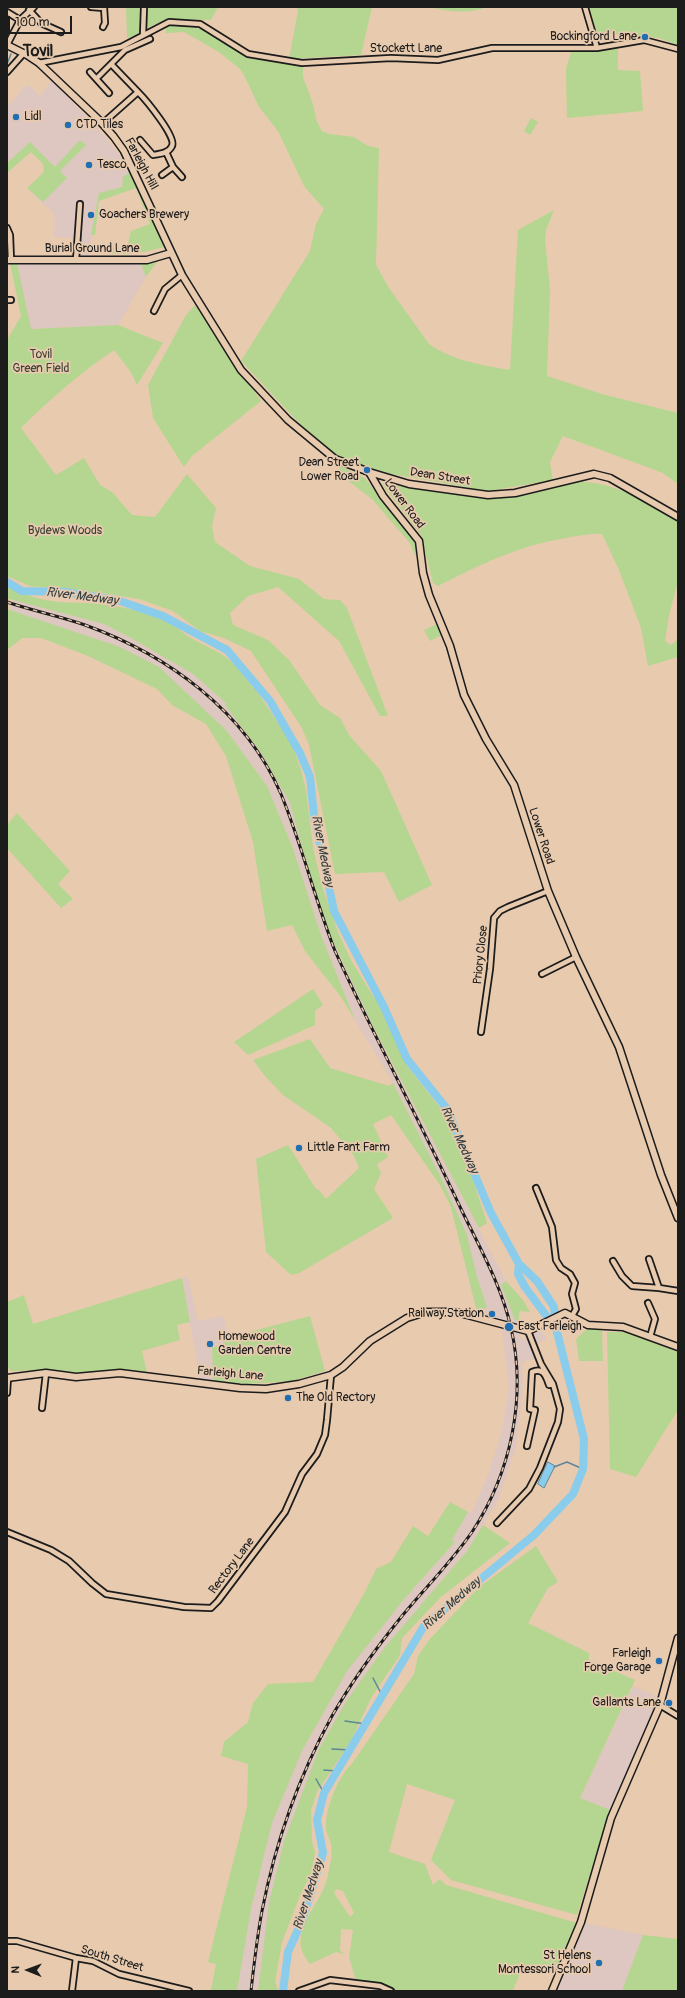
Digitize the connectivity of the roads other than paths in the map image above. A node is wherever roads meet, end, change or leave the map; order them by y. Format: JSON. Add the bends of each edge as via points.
{"nodes":[{"id":1,"x":34,"y":7,"type":"edge"},
{"id":2,"x":91,"y":7,"type":"edge"},
{"id":3,"x":104,"y":7,"type":"edge"},
{"id":4,"x":144,"y":7,"type":"edge"},
{"id":5,"x":586,"y":7,"type":"edge"},
{"id":6,"x":30,"y":10,"type":"junction"},
{"id":7,"x":7,"y":12,"type":"edge"},
{"id":8,"x":20,"y":20,"type":"junction"},
{"id":9,"x":103,"y":27,"type":"dead end"},
{"id":10,"x":61,"y":32,"type":"dead end"},
{"id":11,"x":144,"y":35,"type":"junction"},
{"id":12,"x":150,"y":39,"type":"dead end"},
{"id":13,"x":7,"y":45,"type":"edge"},
{"id":14,"x":597,"y":48,"type":"junction"},
{"id":15,"x":678,"y":49,"type":"edge"},
{"id":16,"x":24,"y":53,"type":"junction"},
{"id":17,"x":39,"y":63,"type":"junction"},
{"id":18,"x":112,"y":65,"type":"junction"},
{"id":19,"x":7,"y":72,"type":"edge"},
{"id":20,"x":90,"y":72,"type":"dead end"},
{"id":21,"x":97,"y":78,"type":"junction"},
{"id":22,"x":138,"y":92,"type":"junction"},
{"id":23,"x":109,"y":93,"type":"dead end"},
{"id":24,"x":102,"y":124,"type":"junction"},
{"id":25,"x":140,"y":140,"type":"dead end"},
{"id":26,"x":166,"y":152,"type":"junction"},
{"id":27,"x":173,"y":167,"type":"junction"},
{"id":28,"x":162,"y":175,"type":"dead end"},
{"id":29,"x":182,"y":177,"type":"dead end"},
{"id":30,"x":80,"y":204,"type":"dead end"},
{"id":31,"x":7,"y":228,"type":"edge"},
{"id":32,"x":171,"y":253,"type":"junction"},
{"id":33,"x":9,"y":260,"type":"edge"},
{"id":34,"x":76,"y":260,"type":"junction"},
{"id":35,"x":182,"y":276,"type":"junction"},
{"id":36,"x":154,"y":311,"type":"dead end"},
{"id":37,"x":368,"y":472,"type":"junction"},
{"id":38,"x":678,"y":517,"type":"edge"},
{"id":39,"x":548,"y":891,"type":"junction"},
{"id":40,"x":576,"y":957,"type":"junction"},
{"id":41,"x":542,"y":974,"type":"dead end"},
{"id":42,"x":481,"y":1032,"type":"dead end"},
{"id":43,"x":536,"y":1188,"type":"dead end"},
{"id":44,"x":678,"y":1218,"type":"edge"},
{"id":45,"x":649,"y":1259,"type":"dead end"},
{"id":46,"x":613,"y":1261,"type":"dead end"},
{"id":47,"x":659,"y":1265,"type":"dead end"},
{"id":48,"x":653,"y":1268,"type":"junction"},
{"id":49,"x":659,"y":1288,"type":"junction"},
{"id":50,"x":678,"y":1291,"type":"edge"},
{"id":51,"x":648,"y":1303,"type":"dead end"},
{"id":52,"x":569,"y":1315,"type":"junction"},
{"id":53,"x":528,"y":1331,"type":"junction"},
{"id":54,"x":650,"y":1337,"type":"junction"},
{"id":55,"x":678,"y":1347,"type":"edge"},
{"id":56,"x":46,"y":1373,"type":"junction"},
{"id":57,"x":331,"y":1375,"type":"junction"},
{"id":58,"x":8,"y":1378,"type":"edge"},
{"id":59,"x":553,"y":1384,"type":"junction"},
{"id":60,"x":7,"y":1393,"type":"edge"},
{"id":61,"x":42,"y":1408,"type":"dead end"},
{"id":62,"x":527,"y":1446,"type":"dead end"},
{"id":63,"x":497,"y":1523,"type":"dead end"},
{"id":64,"x":7,"y":1532,"type":"edge"},
{"id":65,"x":678,"y":1638,"type":"edge"},
{"id":66,"x":660,"y":1705,"type":"junction"},
{"id":67,"x":678,"y":1716,"type":"edge"},
{"id":68,"x":7,"y":1941,"type":"edge"},
{"id":69,"x":76,"y":1958,"type":"junction"},
{"id":70,"x":72,"y":1991,"type":"edge"},
{"id":71,"x":188,"y":1991,"type":"edge"},
{"id":72,"x":299,"y":1991,"type":"edge"},
{"id":73,"x":391,"y":1991,"type":"edge"},
{"id":74,"x":552,"y":1991,"type":"edge"}],
"edges":[{"from":1,"to":6,"type":"street"},
{"from":2,"to":3,"type":"street"},
{"from":3,"to":9,"type":"street"},
{"from":4,"to":11,"type":"street"},
{"from":5,"to":14,"type":"street"},
{"from":6,"to":8,"type":"street"},
{"from":6,"to":10,"type":"street","via":[[41,23]]},
{"from":7,"to":8,"type":"street"},
{"from":8,"to":13,"type":"street"},
{"from":11,"to":14,"type":"street","name":"Stockett Lane","via":[[169,22],[200,24],[248,54],[302,63],[391,58],[438,60],[492,48]]},
{"from":11,"to":17,"type":"street","name":"Stockett Lane","via":[[121,47]]},
{"from":12,"to":18,"type":"street","via":[[125,50]]},
{"from":13,"to":16,"type":"main road","name":"Farleigh Hill"},
{"from":14,"to":15,"type":"street","name":"Stockett Lane","via":[[644,40]]},
{"from":16,"to":17,"type":"main road","name":"Farleigh Hill"},
{"from":16,"to":19,"type":"street"},
{"from":17,"to":24,"type":"main road","name":"Farleigh Hill"},
{"from":18,"to":21,"type":"street"},
{"from":18,"to":22,"type":"street"},
{"from":20,"to":21,"type":"street"},
{"from":21,"to":23,"type":"street"},
{"from":22,"to":24,"type":"street"},
{"from":22,"to":26,"type":"street","via":[[170,132],[173,141]]},
{"from":24,"to":32,"type":"main road","name":"Farleigh Hill","via":[[114,137],[131,164]]},
{"from":25,"to":26,"type":"street","via":[[153,155]]},
{"from":26,"to":27,"type":"street"},
{"from":27,"to":28,"type":"street"},
{"from":27,"to":29,"type":"street"},
{"from":30,"to":34,"type":"street"},
{"from":31,"to":33,"type":"street","via":[[10,235]]},
{"from":32,"to":34,"type":"main road","name":"Burial Ground Lane","via":[[147,260]]},
{"from":32,"to":35,"type":"main road","name":"Farleigh Hill"},
{"from":33,"to":34,"type":"main road","name":"Burial Ground Lane"},
{"from":35,"to":36,"type":"street","via":[[165,289]]},
{"from":35,"to":37,"type":"main road","name":"Dean Street","via":[[241,370],[277,410],[336,459]]},
{"from":37,"to":38,"type":"main road","name":"Dean Street","via":[[409,484],[488,495],[515,493],[594,474],[610,478]]},
{"from":37,"to":39,"type":"main road","name":"Lower Road","via":[[383,496],[419,541],[429,595],[450,646],[464,695],[486,739],[514,785]]},
{"from":39,"to":40,"type":"main road","name":"Lower Road"},
{"from":39,"to":42,"type":"street","name":"Priory Close","via":[[508,906],[494,918]]},
{"from":40,"to":41,"type":"street"},
{"from":40,"to":44,"type":"main road","name":"Lower Road","via":[[619,1047],[660,1176]]},
{"from":43,"to":52,"type":"street","via":[[552,1227],[556,1260],[575,1283],[572,1294],[576,1309]]},
{"from":45,"to":48,"type":"street"},
{"from":46,"to":49,"type":"street","via":[[632,1286]]},
{"from":47,"to":48,"type":"street"},
{"from":48,"to":49,"type":"street"},
{"from":49,"to":50,"type":"street"},
{"from":51,"to":54,"type":"street","via":[[653,1308],[655,1319]]},
{"from":52,"to":53,"type":"main road","via":[[562,1314]]},
{"from":52,"to":54,"type":"main road","via":[[588,1325],[623,1327]]},
{"from":53,"to":57,"type":"main road","name":"Farleigh Lane","via":[[456,1312],[426,1312],[408,1318],[370,1341]]},
{"from":53,"to":59,"type":"street","via":[[540,1362]]},
{"from":54,"to":55,"type":"main road"},
{"from":56,"to":57,"type":"main road","name":"Farleigh Lane","via":[[76,1377],[120,1373],[253,1389],[298,1384]]},
{"from":56,"to":58,"type":"main road","name":"Farleigh Lane"},
{"from":56,"to":61,"type":"street"},
{"from":57,"to":64,"type":"street","name":"Rectory Lane","via":[[325,1435],[317,1454],[302,1474],[285,1512],[211,1608],[106,1594],[69,1561],[51,1550]]},
{"from":58,"to":60,"type":"street"},
{"from":59,"to":62,"type":"street","via":[[549,1385],[541,1371],[532,1372],[530,1409],[535,1410]]},
{"from":59,"to":63,"type":"street","via":[[560,1409],[558,1422],[540,1468],[529,1489]]},
{"from":65,"to":66,"type":"main road"},
{"from":66,"to":67,"type":"street"},
{"from":66,"to":74,"type":"main road","via":[[610,1818],[581,1922]]},
{"from":68,"to":69,"type":"street","name":"South Street","via":[[17,1941]]},
{"from":69,"to":70,"type":"street"},
{"from":69,"to":71,"type":"street","name":"South Street","via":[[93,1961],[120,1974]]},
{"from":72,"to":73,"type":"street","via":[[330,1980],[380,1986]]}]}
